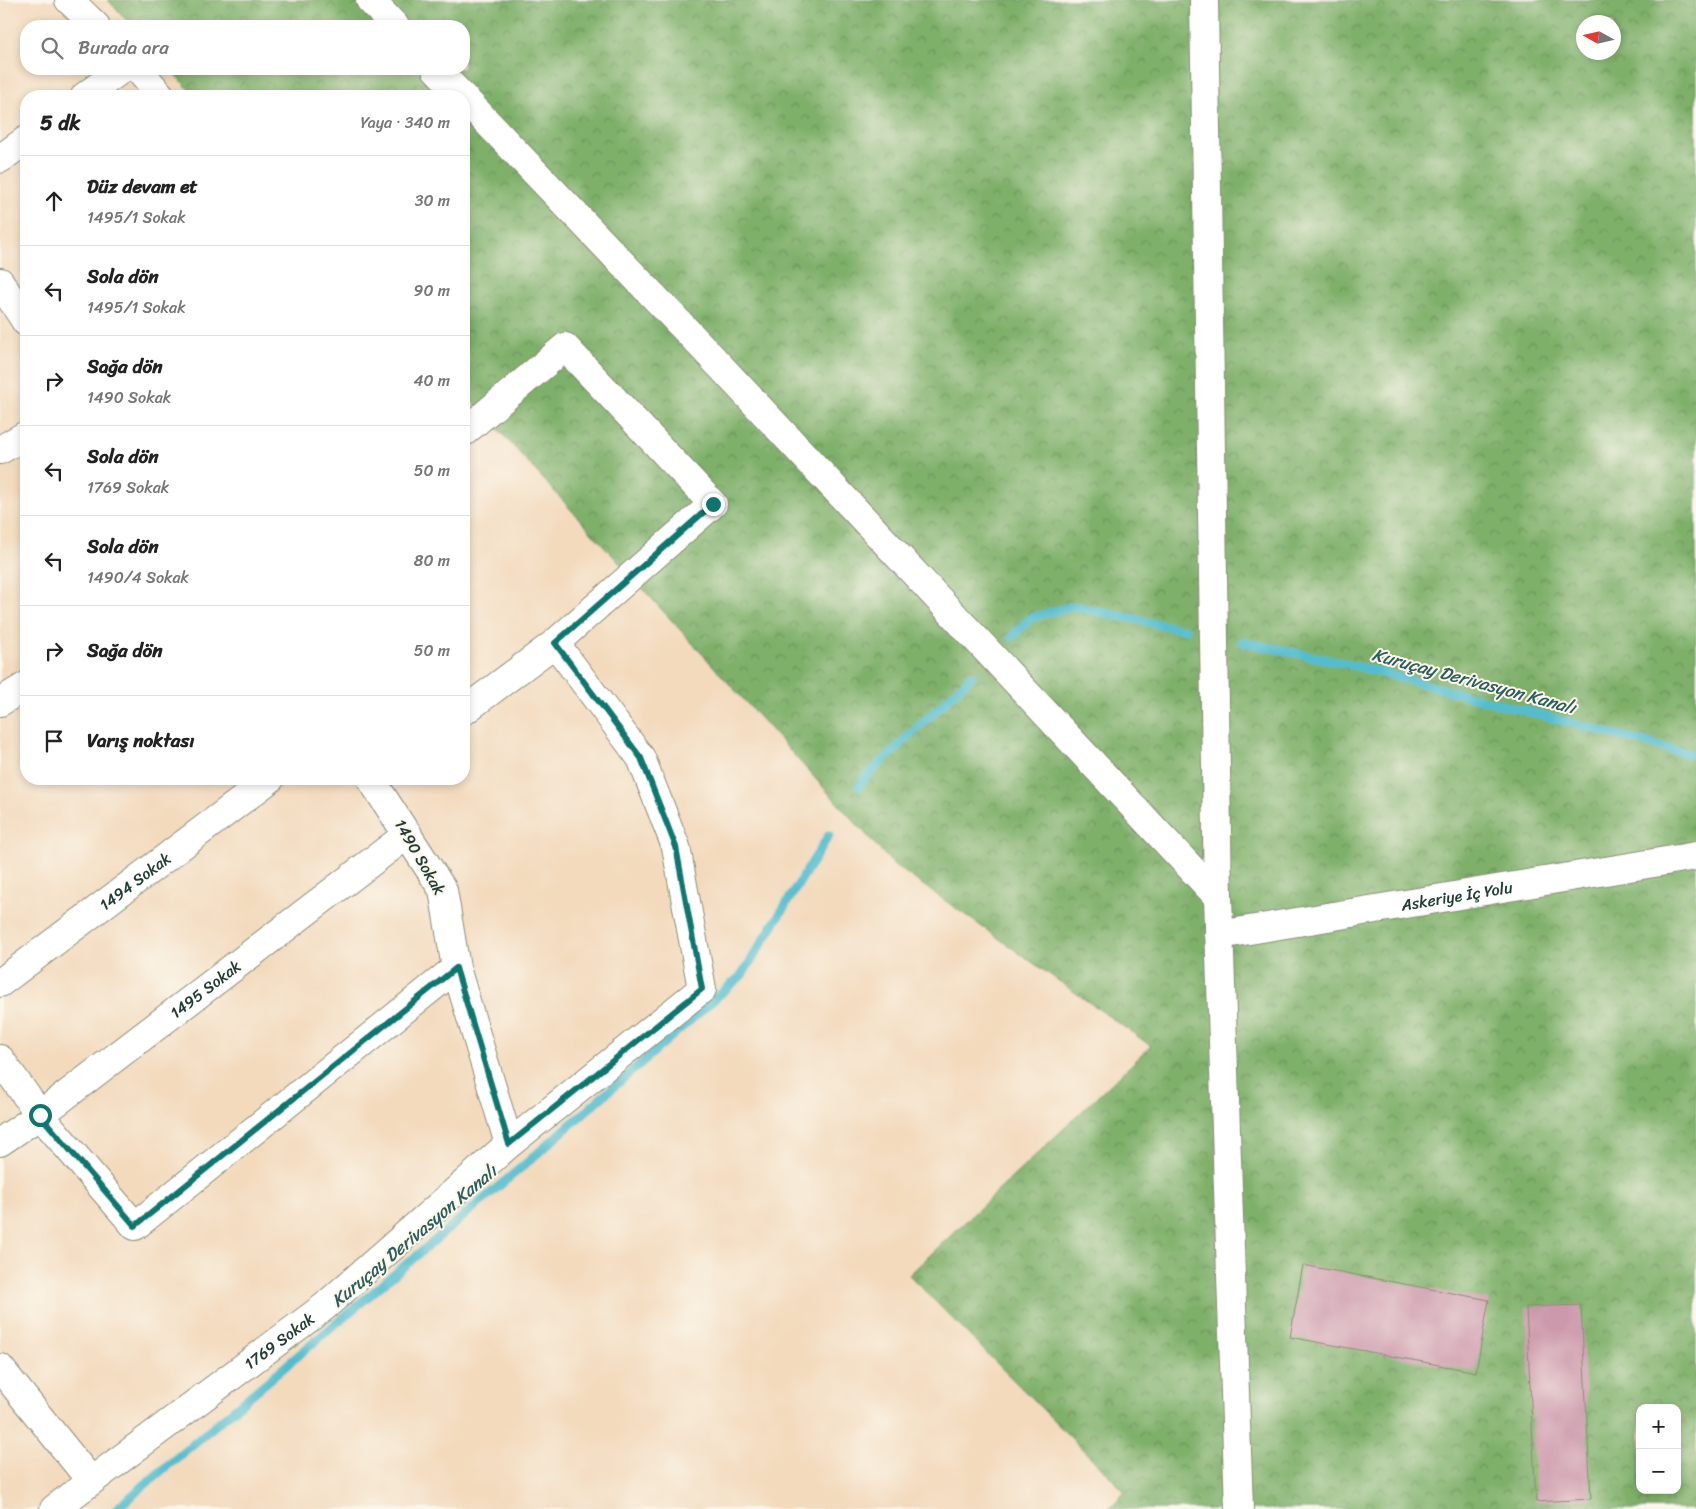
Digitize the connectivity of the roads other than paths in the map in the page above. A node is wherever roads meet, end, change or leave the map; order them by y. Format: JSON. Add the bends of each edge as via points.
{"nodes":[{"id":1,"x":69,"y":0,"type":"edge"},
{"id":2,"x":370,"y":0,"type":"edge"},
{"id":3,"x":1204,"y":0,"type":"edge"},
{"id":4,"x":90,"y":20,"type":"edge"},
{"id":5,"x":389,"y":20,"type":"edge"},
{"id":6,"x":114,"y":75,"type":"edge"},
{"id":7,"x":143,"y":75,"type":"edge"},
{"id":8,"x":442,"y":75,"type":"edge"},
{"id":9,"x":93,"y":90,"type":"edge"},
{"id":10,"x":156,"y":90,"type":"edge"},
{"id":11,"x":456,"y":90,"type":"edge"},
{"id":12,"x":470,"y":104,"type":"edge"},
{"id":13,"x":20,"y":144,"type":"edge"},
{"id":14,"x":0,"y":159,"type":"edge"},
{"id":15,"x":0,"y":282,"type":"edge"},
{"id":16,"x":20,"y":313,"type":"edge"},
{"id":17,"x":470,"y":427,"type":"edge"},
{"id":18,"x":20,"y":438,"type":"edge"},
{"id":19,"x":0,"y":450,"type":"edge"},
{"id":20,"x":555,"y":643,"type":"junction"},
{"id":21,"x":20,"y":690,"type":"edge"},
{"id":22,"x":0,"y":702,"type":"edge"},
{"id":23,"x":470,"y":707,"type":"edge"},
{"id":24,"x":262,"y":785,"type":"edge"},
{"id":25,"x":377,"y":785,"type":"edge"},
{"id":26,"x":408,"y":834,"type":"junction"},
{"id":27,"x":1696,"y":856,"type":"edge"},
{"id":28,"x":1218,"y":897,"type":"junction"},
{"id":29,"x":1219,"y":935,"type":"junction"},
{"id":30,"x":456,"y":968,"type":"junction"},
{"id":31,"x":0,"y":982,"type":"edge"},
{"id":32,"x":0,"y":1059,"type":"edge"},
{"id":33,"x":40,"y":1115,"type":"junction"},
{"id":34,"x":0,"y":1142,"type":"edge"},
{"id":35,"x":509,"y":1144,"type":"junction"},
{"id":36,"x":1,"y":1372,"type":"edge"},
{"id":37,"x":91,"y":1481,"type":"junction"},
{"id":38,"x":54,"y":1509,"type":"edge"},
{"id":39,"x":1239,"y":1509,"type":"edge"}],
"edges":[{"from":1,"to":4,"type":"street"},
{"from":2,"to":5,"type":"street"},
{"from":3,"to":28,"type":"street"},
{"from":6,"to":9,"type":"street"},
{"from":7,"to":10,"type":"street"},
{"from":8,"to":11,"type":"street"},
{"from":12,"to":28,"type":"street"},
{"from":13,"to":14,"type":"street"},
{"from":15,"to":16,"type":"street"},
{"from":17,"to":20,"type":"street","via":[[565,347],[713,504]]},
{"from":18,"to":19,"type":"street"},
{"from":20,"to":23,"type":"street"},
{"from":20,"to":35,"type":"street","name":"1769 Sokak","via":[[641,758],[676,847],[702,989]]},
{"from":21,"to":22,"type":"street"},
{"from":24,"to":31,"type":"street","name":"1494 Sokak"},
{"from":25,"to":26,"type":"street","name":"1490 Sokak"},
{"from":26,"to":30,"type":"street","name":"1490 Sokak","via":[[443,890]]},
{"from":26,"to":33,"type":"street","name":"1495 Sokak"},
{"from":27,"to":29,"type":"street","name":"Askeriye İç Yolu"},
{"from":28,"to":29,"type":"street"},
{"from":29,"to":39,"type":"street"},
{"from":30,"to":33,"type":"street","via":[[135,1226]]},
{"from":30,"to":35,"type":"street","name":"1490 Sokak"},
{"from":32,"to":33,"type":"street"},
{"from":33,"to":34,"type":"street","name":"1495 Sokak"},
{"from":35,"to":37,"type":"street","name":"1769 Sokak","via":[[324,1307]]},
{"from":36,"to":37,"type":"street"},
{"from":37,"to":38,"type":"street","name":"1769 Sokak"}]}
